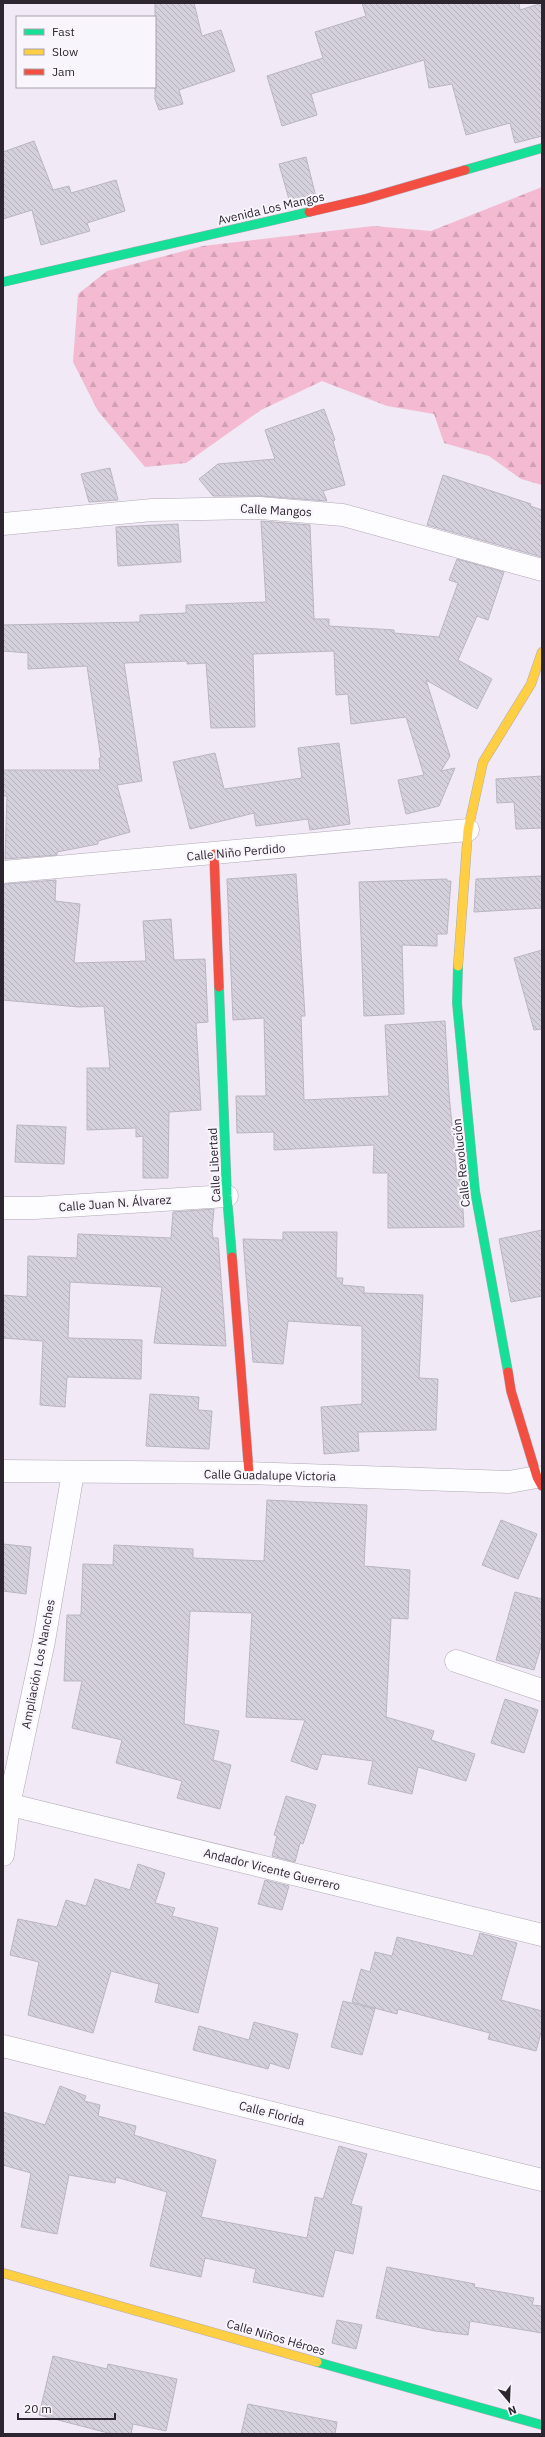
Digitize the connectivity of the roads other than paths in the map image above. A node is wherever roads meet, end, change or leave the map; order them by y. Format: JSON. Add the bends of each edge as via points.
{"nodes":[{"id":1,"x":542,"y":148,"type":"edge"},
{"id":2,"x":3,"y":282,"type":"edge"},
{"id":3,"x":3,"y":524,"type":"edge"},
{"id":4,"x":542,"y":570,"type":"edge"},
{"id":5,"x":542,"y":652,"type":"edge"},
{"id":6,"x":537,"y":684,"type":"edge"},
{"id":7,"x":468,"y":830,"type":"junction"},
{"id":8,"x":214,"y":854,"type":"junction"},
{"id":9,"x":3,"y":872,"type":"edge"},
{"id":10,"x":228,"y":1196,"type":"junction"},
{"id":11,"x":3,"y":1208,"type":"edge"},
{"id":12,"x":3,"y":1471,"type":"edge"},
{"id":13,"x":73,"y":1473,"type":"junction"},
{"id":14,"x":249,"y":1473,"type":"junction"},
{"id":15,"x":540,"y":1482,"type":"edge"},
{"id":16,"x":456,"y":1661,"type":"dead end"},
{"id":17,"x":542,"y":1690,"type":"edge"},
{"id":18,"x":6,"y":1804,"type":"edge"},
{"id":19,"x":3,"y":1855,"type":"edge"},
{"id":20,"x":542,"y":1935,"type":"edge"},
{"id":21,"x":3,"y":2046,"type":"edge"},
{"id":22,"x":542,"y":2180,"type":"edge"},
{"id":23,"x":3,"y":2273,"type":"edge"},
{"id":24,"x":542,"y":2424,"type":"edge"}],
"edges":[{"from":1,"to":2,"type":"street","name":"Avenida Los Mangos","via":[[365,199]]},
{"from":3,"to":4,"type":"street","name":"Calle Mangos","via":[[152,510],[260,508],[320,513],[343,515]]},
{"from":5,"to":6,"type":"street","name":"Calle Revolución"},
{"from":6,"to":7,"type":"street","name":"Calle Revolución","via":[[482,762]]},
{"from":7,"to":8,"type":"street","name":"Calle Niño Perdido"},
{"from":7,"to":15,"type":"street","name":"Calle Revolución","via":[[457,1003],[475,1191],[511,1391]]},
{"from":8,"to":9,"type":"street","name":"Calle Niño Perdido"},
{"from":8,"to":10,"type":"street","name":"Calle Libertad"},
{"from":10,"to":11,"type":"street","name":"Calle Juan N. Álvarez"},
{"from":10,"to":14,"type":"street","name":"Calle Libertad"},
{"from":12,"to":13,"type":"street","name":"Calle Guadalupe Victoria"},
{"from":13,"to":14,"type":"street","name":"Calle Guadalupe Victoria"},
{"from":13,"to":18,"type":"street","name":"Ampliación Los Nanches","via":[[44,1641]]},
{"from":14,"to":15,"type":"street","name":"Calle Guadalupe Victoria"},
{"from":16,"to":17,"type":"street"},
{"from":18,"to":19,"type":"street","name":"Ampliación Los Nanches"},
{"from":18,"to":20,"type":"street","name":"Andador Vicente Guerrero"},
{"from":21,"to":22,"type":"street","name":"Calle Florida"},
{"from":23,"to":24,"type":"street","name":"Calle Niños Héroes"}]}
